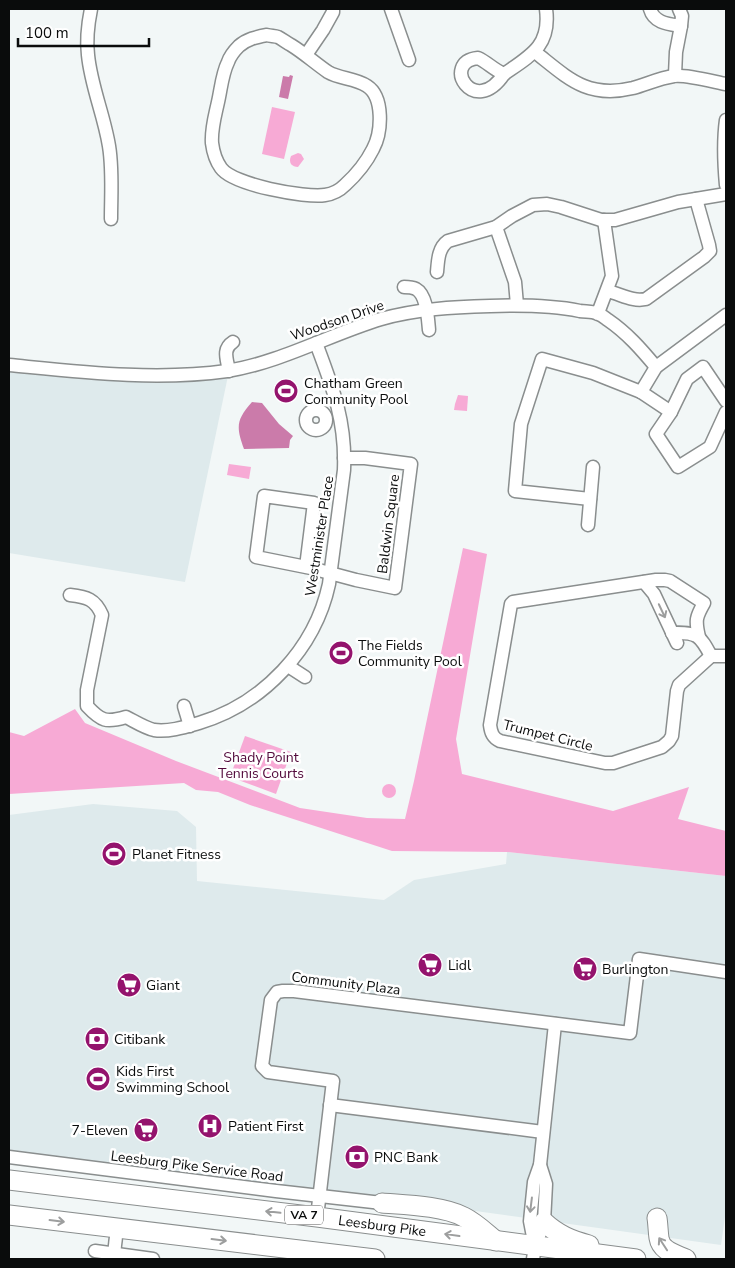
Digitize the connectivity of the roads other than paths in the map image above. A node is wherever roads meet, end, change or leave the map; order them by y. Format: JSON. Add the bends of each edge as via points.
{"nodes":[{"id":1,"x":91,"y":9,"type":"edge"},
{"id":2,"x":333,"y":9,"type":"edge"},
{"id":3,"x":391,"y":9,"type":"edge"},
{"id":4,"x":546,"y":9,"type":"edge"},
{"id":5,"x":650,"y":9,"type":"edge"},
{"id":6,"x":679,"y":9,"type":"edge"},
{"id":7,"x":681,"y":26,"type":"junction"},
{"id":8,"x":535,"y":52,"type":"junction"},
{"id":9,"x":306,"y":55,"type":"junction"},
{"id":10,"x":409,"y":60,"type":"dead end"},
{"id":11,"x":504,"y":74,"type":"dead end"},
{"id":12,"x":675,"y":75,"type":"junction"},
{"id":13,"x":726,"y":84,"type":"edge"},
{"id":14,"x":726,"y":120,"type":"edge"},
{"id":15,"x":726,"y":185,"type":"edge"},
{"id":16,"x":726,"y":194,"type":"edge"},
{"id":17,"x":696,"y":200,"type":"junction"},
{"id":18,"x":111,"y":219,"type":"dead end"},
{"id":19,"x":604,"y":220,"type":"junction"},
{"id":20,"x":496,"y":227,"type":"junction"},
{"id":21,"x":437,"y":272,"type":"dead end"},
{"id":22,"x":404,"y":287,"type":"dead end"},
{"id":23,"x":607,"y":291,"type":"junction"},
{"id":24,"x":517,"y":305,"type":"junction"},
{"id":25,"x":427,"y":310,"type":"junction"},
{"id":26,"x":598,"y":313,"type":"junction"},
{"id":27,"x":726,"y":315,"type":"edge"},
{"id":28,"x":429,"y":330,"type":"dead end"},
{"id":29,"x":233,"y":342,"type":"dead end"},
{"id":30,"x":316,"y":343,"type":"junction"},
{"id":31,"x":9,"y":365,"type":"edge"},
{"id":32,"x":656,"y":367,"type":"junction"},
{"id":33,"x":229,"y":370,"type":"junction"},
{"id":34,"x":641,"y":392,"type":"junction"},
{"id":35,"x":726,"y":401,"type":"edge"},
{"id":36,"x":671,"y":412,"type":"junction"},
{"id":37,"x":726,"y":412,"type":"edge"},
{"id":38,"x":340,"y":414,"type":"junction"},
{"id":39,"x":325,"y":419,"type":"dead end"},
{"id":40,"x":344,"y":458,"type":"junction"},
{"id":41,"x":593,"y":467,"type":"dead end"},
{"id":42,"x":590,"y":499,"type":"junction"},
{"id":43,"x":588,"y":525,"type":"dead end"},
{"id":44,"x":306,"y":567,"type":"junction"},
{"id":45,"x":330,"y":573,"type":"junction"},
{"id":46,"x":644,"y":582,"type":"junction"},
{"id":47,"x":70,"y":595,"type":"dead end"},
{"id":48,"x":699,"y":637,"type":"junction"},
{"id":49,"x":711,"y":656,"type":"junction"},
{"id":50,"x":726,"y":656,"type":"edge"},
{"id":51,"x":288,"y":666,"type":"junction"},
{"id":52,"x":305,"y":677,"type":"dead end"},
{"id":53,"x":184,"y":706,"type":"dead end"},
{"id":54,"x":190,"y":726,"type":"junction"},
{"id":55,"x":726,"y":972,"type":"edge"},
{"id":56,"x":555,"y":1024,"type":"junction"},
{"id":57,"x":330,"y":1105,"type":"junction"},
{"id":58,"x":543,"y":1132,"type":"junction"},
{"id":59,"x":9,"y":1157,"type":"edge"},
{"id":60,"x":540,"y":1165,"type":"junction"},
{"id":61,"x":75,"y":1166,"type":"junction"},
{"id":62,"x":9,"y":1174,"type":"edge"},
{"id":63,"x":9,"y":1180,"type":"edge"},
{"id":64,"x":47,"y":1184,"type":"junction"},
{"id":65,"x":73,"y":1188,"type":"junction"},
{"id":66,"x":9,"y":1192,"type":"edge"},
{"id":67,"x":319,"y":1196,"type":"junction"},
{"id":68,"x":382,"y":1203,"type":"joint"},
{"id":69,"x":222,"y":1206,"type":"junction"},
{"id":70,"x":9,"y":1215,"type":"edge"},
{"id":71,"x":317,"y":1217,"type":"junction"},
{"id":72,"x":657,"y":1218,"type":"dead end"},
{"id":73,"x":544,"y":1222,"type":"junction"},
{"id":74,"x":117,"y":1228,"type":"junction"},
{"id":75,"x":496,"y":1241,"type":"junction"},
{"id":76,"x":95,"y":1251,"type":"dead end"},
{"id":77,"x":534,"y":1253,"type":"edge"},
{"id":78,"x":114,"y":1254,"type":"junction"},
{"id":79,"x":153,"y":1259,"type":"edge"},
{"id":80,"x":371,"y":1259,"type":"edge"},
{"id":81,"x":631,"y":1259,"type":"edge"},
{"id":82,"x":686,"y":1259,"type":"edge"}],
"edges":[{"from":1,"to":18,"type":"street","via":[[88,54],[109,148]]},
{"from":2,"to":9,"type":"street"},
{"from":3,"to":10,"type":"street"},
{"from":4,"to":8,"type":"street","via":[[546,30]]},
{"from":5,"to":7,"type":"street","via":[[658,21]]},
{"from":6,"to":7,"type":"street"},
{"from":7,"to":12,"type":"street"},
{"from":8,"to":11,"type":"street"},
{"from":8,"to":12,"type":"street","via":[[570,79],[594,90],[633,88]]},
{"from":9,"to":9,"type":"street","via":[[333,75],[358,82],[373,91],[380,108],[374,148],[345,186],[331,194],[294,194],[227,174],[216,157],[212,131],[228,61],[249,39],[267,35],[278,37]]},
{"from":12,"to":13,"type":"street"},
{"from":14,"to":15,"type":"street"},
{"from":16,"to":17,"type":"street"},
{"from":17,"to":19,"type":"street"},
{"from":17,"to":23,"type":"street","via":[[710,251],[646,299],[638,301]]},
{"from":19,"to":20,"type":"street","via":[[547,204],[533,205]]},
{"from":19,"to":23,"type":"street","via":[[612,276]]},
{"from":20,"to":21,"type":"street","via":[[442,245]]},
{"from":20,"to":24,"type":"street","via":[[514,282]]},
{"from":22,"to":25,"type":"street","via":[[418,290]]},
{"from":23,"to":26,"type":"street"},
{"from":24,"to":25,"type":"street","name":"Woodson Drive"},
{"from":24,"to":26,"type":"street","name":"Woodson Drive","via":[[553,306]]},
{"from":25,"to":28,"type":"street"},
{"from":25,"to":30,"type":"street","name":"Woodson Drive","via":[[382,319]]},
{"from":26,"to":32,"type":"street","name":"Woodson Drive","via":[[622,330]]},
{"from":27,"to":32,"type":"street"},
{"from":29,"to":33,"type":"street","via":[[225,354]]},
{"from":30,"to":33,"type":"street","name":"Woodson Drive","via":[[265,362]]},
{"from":30,"to":38,"type":"street","name":"Westminister Place"},
{"from":31,"to":33,"type":"street","name":"Woodson Drive","via":[[94,374]]},
{"from":32,"to":34,"type":"street"},
{"from":34,"to":36,"type":"street"},
{"from":34,"to":42,"type":"street","via":[[593,373],[542,359],[521,424],[515,492]]},
{"from":35,"to":36,"type":"street","via":[[703,367],[686,379]]},
{"from":36,"to":37,"type":"street","via":[[656,434],[678,467],[710,447]]},
{"from":38,"to":39,"type":"street"},
{"from":38,"to":40,"type":"street","name":"Westminister Place"},
{"from":40,"to":45,"type":"street","name":"Westminister Place"},
{"from":40,"to":45,"type":"street","name":"Baldwin Square","via":[[411,464],[410,474],[395,588]]},
{"from":41,"to":42,"type":"street"},
{"from":42,"to":43,"type":"street"},
{"from":44,"to":44,"type":"street","via":[[256,556],[264,496],[314,503]]},
{"from":44,"to":45,"type":"street"},
{"from":45,"to":51,"type":"street","name":"Westminister Place","via":[[320,613]]},
{"from":46,"to":48,"type":"street","one_way":true,"via":[[654,594],[675,638],[689,633]]},
{"from":46,"to":48,"type":"street","name":"Trumpet Circle","via":[[670,581],[704,603],[696,624]]},
{"from":46,"to":49,"type":"street","name":"Trumpet Circle","via":[[511,604],[490,725],[494,738],[605,763],[662,747],[672,736],[678,684]]},
{"from":47,"to":54,"type":"street","name":"Westminister Place","via":[[91,600],[102,615],[87,690],[87,706],[97,717],[112,722],[126,717],[152,730]]},
{"from":48,"to":49,"type":"street"},
{"from":49,"to":50,"type":"street"},
{"from":51,"to":52,"type":"street"},
{"from":51,"to":54,"type":"street","name":"Westminister Place","via":[[266,687],[235,708]]},
{"from":53,"to":54,"type":"street"},
{"from":55,"to":56,"type":"street","name":"Community Plaza","via":[[639,960],[630,1033]]},
{"from":56,"to":57,"type":"street","name":"Community Plaza","via":[[277,992],[271,1000],[262,1066],[268,1072],[333,1081]]},
{"from":56,"to":58,"type":"street"},
{"from":57,"to":58,"type":"street"},
{"from":57,"to":67,"type":"street","name":"Community Plaza"},
{"from":58,"to":60,"type":"street"},
{"from":59,"to":61,"type":"street","name":"Leesburg Pike Service Road"},
{"from":60,"to":73,"type":"street","via":[[546,1184]]},
{"from":60,"to":77,"type":"street","one_way":true,"via":[[534,1182],[530,1221]]},
{"from":61,"to":65,"type":"street"},
{"from":61,"to":67,"type":"street","name":"Leesburg Pike Service Road"},
{"from":62,"to":64,"type":"highway"},
{"from":63,"to":64,"type":"highway","name":"Leesburg Pike","number":"VA 7"},
{"from":64,"to":65,"type":"highway","name":"Leesburg Pike","number":"VA 7"},
{"from":65,"to":69,"type":"highway","name":"Leesburg Pike","number":"VA 7"},
{"from":66,"to":69,"type":"highway","via":[[157,1206]]},
{"from":67,"to":68,"type":"street","name":"Leesburg Pike Service Road"},
{"from":67,"to":71,"type":"street","name":"Community Plaza"},
{"from":68,"to":75,"type":"highway","via":[[457,1214]]},
{"from":71,"to":69,"type":"highway","name":"Leesburg Pike","number":"VA 7","one_way":true},
{"from":70,"to":74,"type":"highway","one_way":true},
{"from":75,"to":71,"type":"highway","name":"Leesburg Pike","number":"VA 7","one_way":true},
{"from":82,"to":72,"type":"highway","one_way":true,"via":[[662,1245]]},
{"from":73,"to":77,"type":"street"},
{"from":73,"to":81,"type":"highway","via":[[572,1240]]},
{"from":74,"to":78,"type":"street"},
{"from":74,"to":80,"type":"highway","one_way":true},
{"from":75,"to":77,"type":"highway","name":"Leesburg Pike","number":"VA 7"},
{"from":76,"to":78,"type":"street"},
{"from":77,"to":81,"type":"highway","name":"Leesburg Pike","number":"VA 7"},
{"from":78,"to":79,"type":"street"}]}
